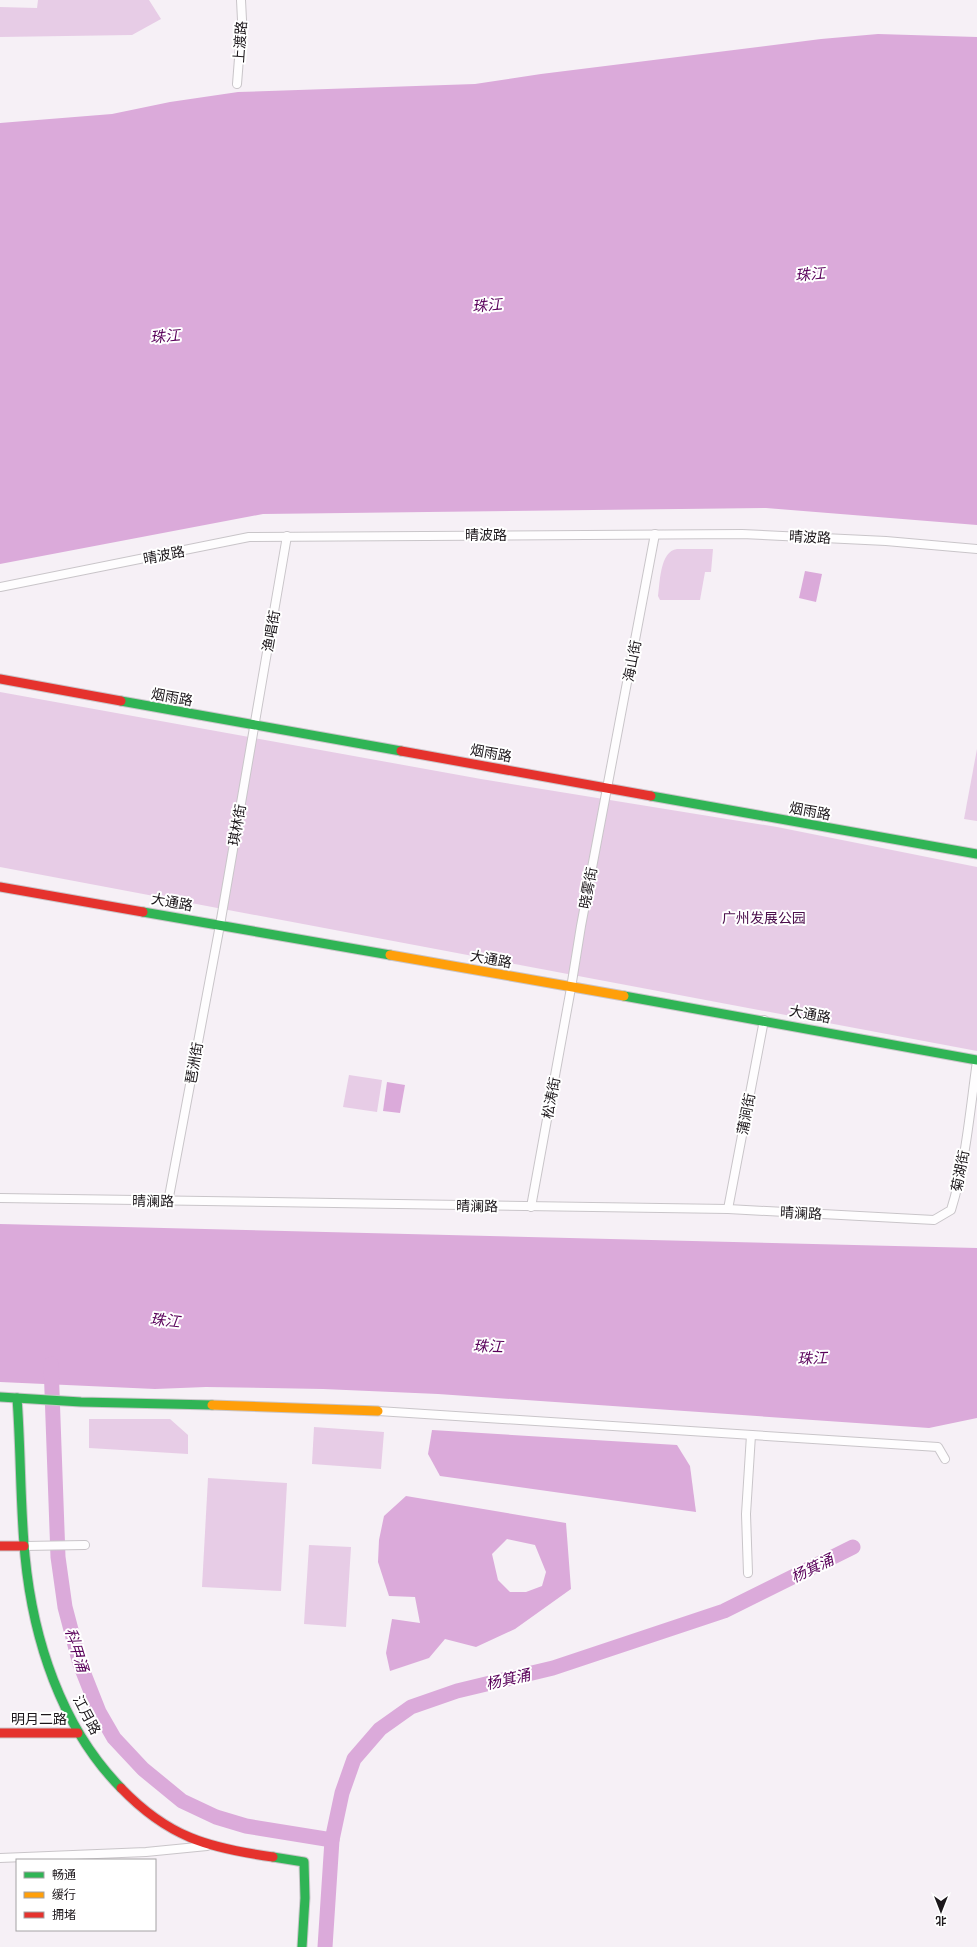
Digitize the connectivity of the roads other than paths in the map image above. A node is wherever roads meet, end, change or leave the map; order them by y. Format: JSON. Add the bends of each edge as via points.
{"nodes":[{"id":1,"x":241,"y":0,"type":"edge"},
{"id":2,"x":237,"y":84,"type":"dead end"},
{"id":3,"x":655,"y":534,"type":"junction"},
{"id":4,"x":287,"y":536,"type":"junction"},
{"id":5,"x":977,"y":549,"type":"edge"},
{"id":6,"x":0,"y":587,"type":"edge"},
{"id":7,"x":0,"y":679,"type":"edge"},
{"id":8,"x":255,"y":726,"type":"junction"},
{"id":9,"x":607,"y":789,"type":"junction"},
{"id":10,"x":977,"y":854,"type":"edge"},
{"id":11,"x":0,"y":887,"type":"edge"},
{"id":12,"x":220,"y":924,"type":"junction"},
{"id":13,"x":572,"y":988,"type":"junction"},
{"id":14,"x":764,"y":1020,"type":"junction"},
{"id":15,"x":977,"y":1060,"type":"edge"},
{"id":16,"x":0,"y":1198,"type":"edge"},
{"id":17,"x":168,"y":1202,"type":"junction"},
{"id":18,"x":531,"y":1207,"type":"junction"},
{"id":19,"x":728,"y":1209,"type":"junction"},
{"id":20,"x":951,"y":1210,"type":"joint"},
{"id":21,"x":0,"y":1397,"type":"edge"},
{"id":22,"x":17,"y":1398,"type":"junction"},
{"id":23,"x":378,"y":1411,"type":"joint"},
{"id":24,"x":751,"y":1435,"type":"junction"},
{"id":25,"x":945,"y":1459,"type":"dead end"},
{"id":26,"x":86,"y":1545,"type":"dead end"},
{"id":27,"x":0,"y":1546,"type":"edge"},
{"id":28,"x":24,"y":1546,"type":"junction"},
{"id":29,"x":748,"y":1573,"type":"dead end"},
{"id":30,"x":0,"y":1733,"type":"edge"},
{"id":31,"x":78,"y":1733,"type":"junction"},
{"id":32,"x":210,"y":1846,"type":"junction"},
{"id":33,"x":0,"y":1858,"type":"edge"},
{"id":34,"x":302,"y":1947,"type":"edge"}],
"edges":[{"from":1,"to":2,"type":"street","name":"上渡路"},
{"from":3,"to":4,"type":"street","name":"晴波路"},
{"from":3,"to":5,"type":"street","name":"晴波路","via":[[757,534]]},
{"from":3,"to":9,"type":"street","name":"海山街"},
{"from":4,"to":6,"type":"street","name":"晴波路","via":[[250,538]]},
{"from":4,"to":8,"type":"street","name":"渔唱街"},
{"from":7,"to":8,"type":"main road","name":"烟雨路"},
{"from":8,"to":9,"type":"main road","name":"烟雨路"},
{"from":8,"to":12,"type":"street","name":"琪林街"},
{"from":9,"to":10,"type":"main road","name":"烟雨路"},
{"from":9,"to":13,"type":"street","name":"晓雾街"},
{"from":11,"to":12,"type":"main road","name":"大通路"},
{"from":12,"to":13,"type":"main road","name":"大通路"},
{"from":12,"to":17,"type":"street","name":"琶洲街"},
{"from":13,"to":14,"type":"main road","name":"大通路"},
{"from":13,"to":18,"type":"street","name":"松涛街"},
{"from":14,"to":15,"type":"main road","name":"大通路"},
{"from":14,"to":19,"type":"street","name":"蒲涧街"},
{"from":15,"to":20,"type":"street","name":"菊湖街","via":[[964,1150]]},
{"from":16,"to":17,"type":"street","name":"晴澜路"},
{"from":17,"to":18,"type":"street","name":"晴澜路"},
{"from":18,"to":19,"type":"street","name":"晴澜路"},
{"from":19,"to":20,"type":"street","name":"晴澜路","via":[[934,1220]]},
{"from":21,"to":22,"type":"main road"},
{"from":22,"to":23,"type":"main road"},
{"from":22,"to":28,"type":"main road","name":"江月路"},
{"from":23,"to":24,"type":"street"},
{"from":24,"to":25,"type":"street","via":[[938,1447]]},
{"from":24,"to":29,"type":"street","via":[[746,1514]]},
{"from":26,"to":28,"type":"street"},
{"from":27,"to":28,"type":"main road"},
{"from":28,"to":31,"type":"main road","name":"江月路","via":[[31,1598],[40,1635]]},
{"from":30,"to":31,"type":"main road","name":"明月二路"},
{"from":31,"to":32,"type":"main road","name":"江月路","via":[[110,1775],[147,1811],[178,1833]]},
{"from":32,"to":33,"type":"street","via":[[146,1852]]},
{"from":32,"to":34,"type":"main road","name":"江月路","via":[[304,1862]]}]}
